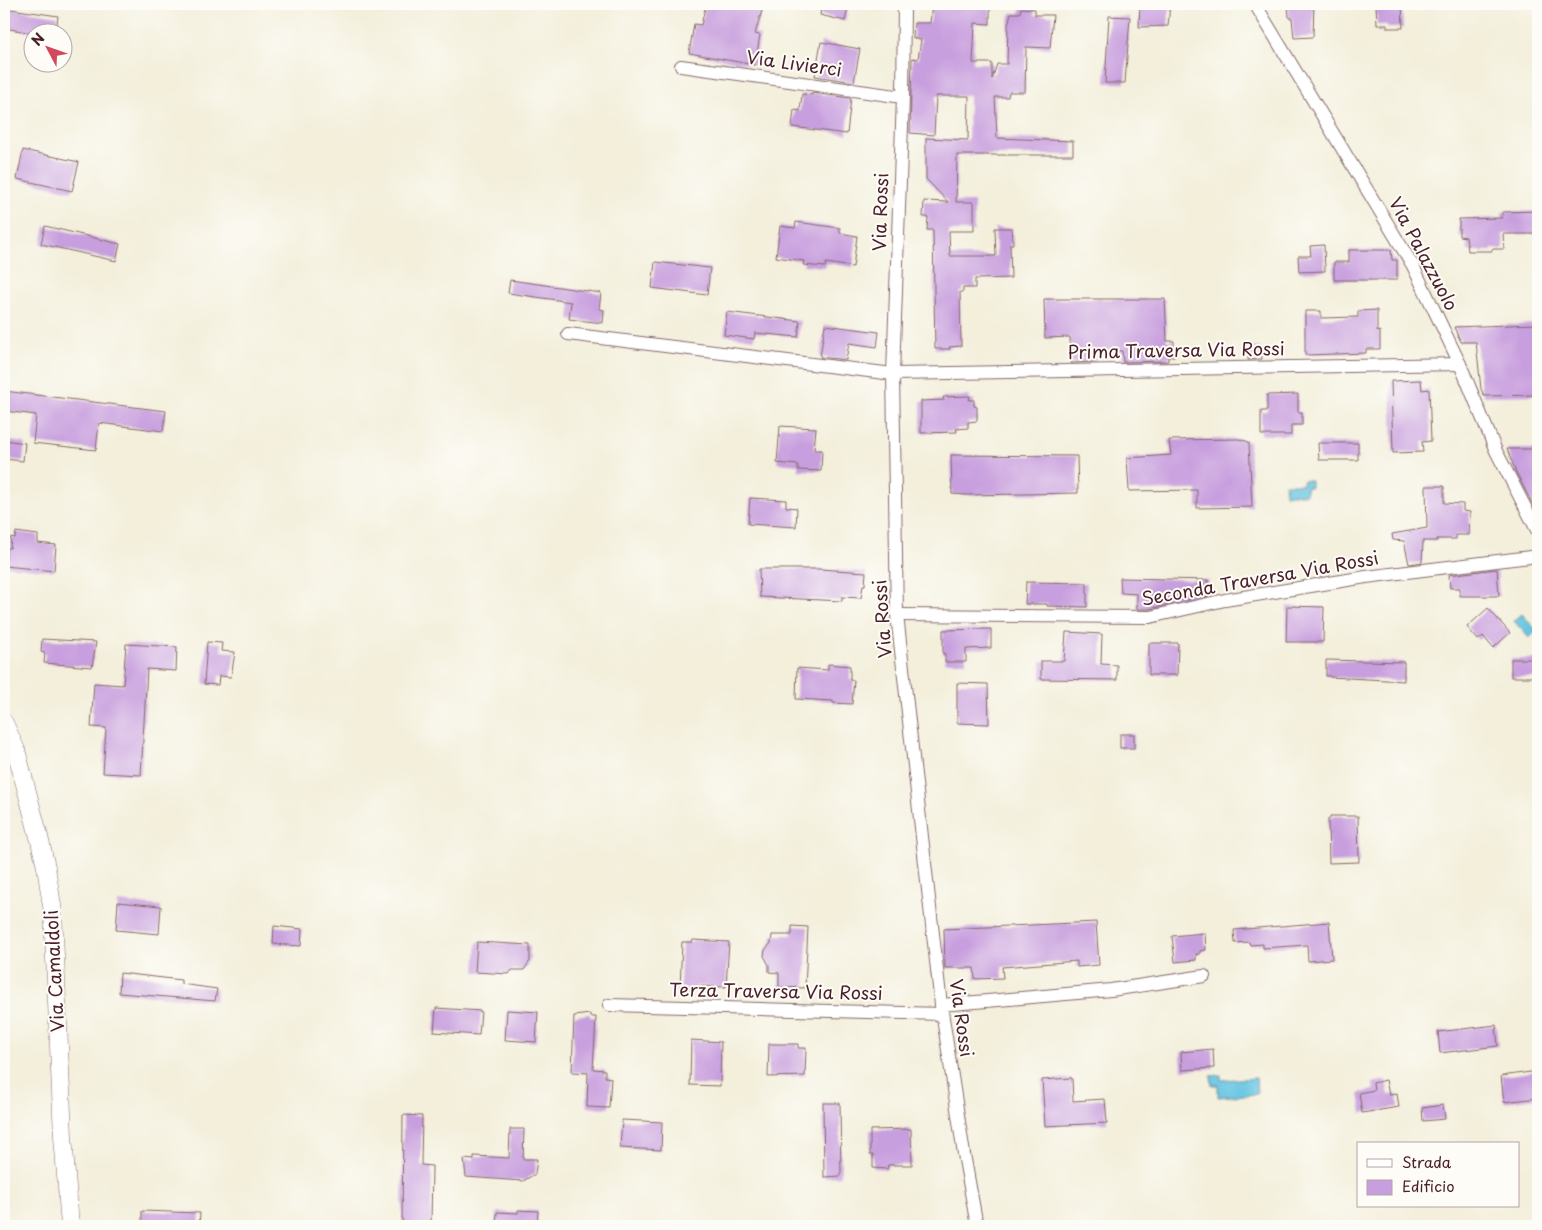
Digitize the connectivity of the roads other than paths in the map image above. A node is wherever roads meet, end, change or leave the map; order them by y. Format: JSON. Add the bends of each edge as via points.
{"nodes":[{"id":1,"x":904,"y":4,"type":"edge"},
{"id":2,"x":1255,"y":4,"type":"edge"},
{"id":3,"x":681,"y":66,"type":"dead end"},
{"id":4,"x":903,"y":97,"type":"junction"},
{"id":5,"x":568,"y":334,"type":"dead end"},
{"id":6,"x":1460,"y":364,"type":"junction"},
{"id":7,"x":893,"y":374,"type":"junction"},
{"id":8,"x":1538,"y":532,"type":"edge"},
{"id":9,"x":1538,"y":556,"type":"edge"},
{"id":10,"x":897,"y":615,"type":"junction"},
{"id":11,"x":4,"y":723,"type":"edge"},
{"id":12,"x":1204,"y":976,"type":"dead end"},
{"id":13,"x":609,"y":1005,"type":"dead end"},
{"id":14,"x":942,"y":1009,"type":"junction"},
{"id":15,"x":70,"y":1226,"type":"edge"},
{"id":16,"x":977,"y":1226,"type":"edge"}],
"edges":[{"from":1,"to":4,"type":"street","name":"Via Rossi"},
{"from":2,"to":6,"type":"street","name":"Via Palazzuolo","via":[[1413,266]]},
{"from":3,"to":4,"type":"street","name":"Via Livierci"},
{"from":4,"to":7,"type":"street","name":"Via Rossi"},
{"from":5,"to":7,"type":"street","name":"Prima Traversa Via Rossi"},
{"from":6,"to":7,"type":"street","name":"Prima Traversa Via Rossi"},
{"from":6,"to":8,"type":"street","name":"Via Palazzuolo","via":[[1496,450]]},
{"from":7,"to":10,"type":"street","name":"Via Rossi"},
{"from":9,"to":10,"type":"street","name":"Seconda Traversa Via Rossi","via":[[1253,595],[1150,617]]},
{"from":10,"to":14,"type":"street","name":"Via Rossi"},
{"from":11,"to":15,"type":"street","name":"Via Camaldoli","via":[[16,750],[39,837],[53,912]]},
{"from":12,"to":14,"type":"street","name":"Terza Traversa Via Rossi"},
{"from":13,"to":14,"type":"street","name":"Terza Traversa Via Rossi"},
{"from":14,"to":16,"type":"street","name":"Via Rossi"}]}
